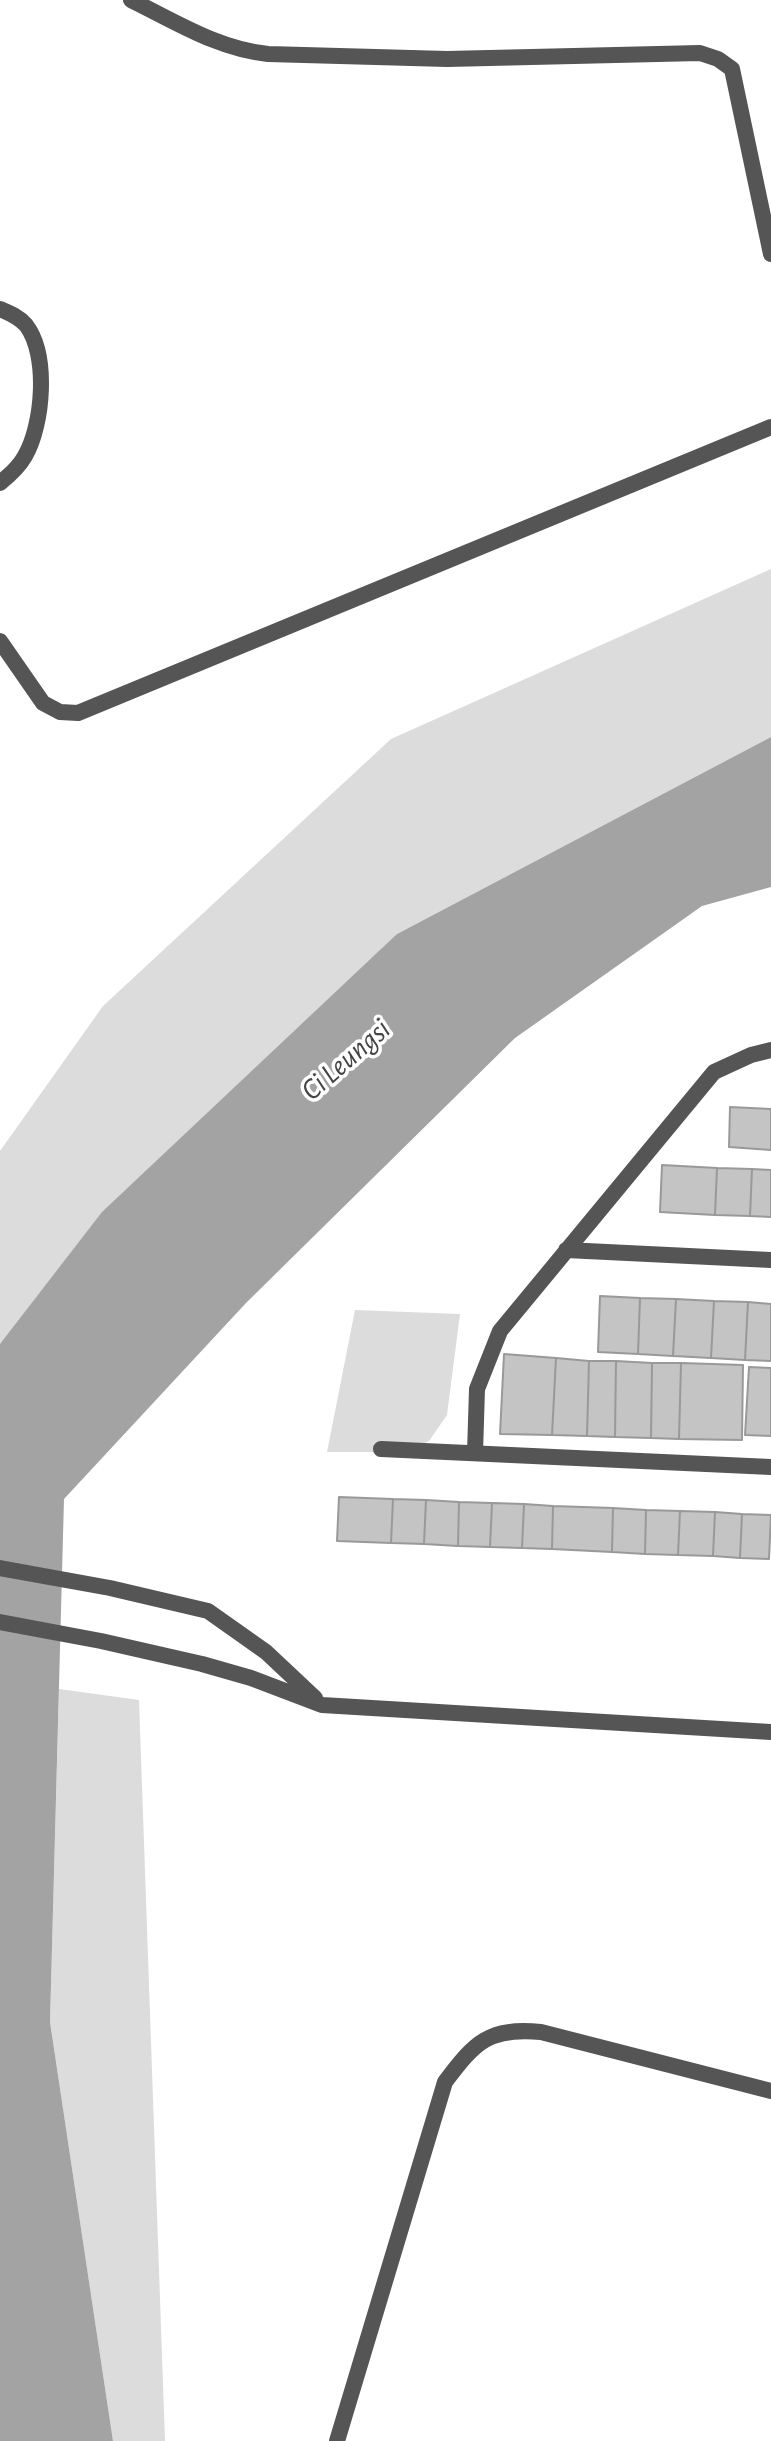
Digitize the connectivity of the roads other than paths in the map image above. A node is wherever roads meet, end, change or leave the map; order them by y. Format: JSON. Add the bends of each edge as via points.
{"nodes":[{"id":1,"x":131,"y":0,"type":"edge"},
{"id":2,"x":771,"y":254,"type":"edge"},
{"id":3,"x":0,"y":309,"type":"edge"},
{"id":4,"x":771,"y":427,"type":"edge"},
{"id":5,"x":0,"y":483,"type":"edge"},
{"id":6,"x":0,"y":641,"type":"edge"},
{"id":7,"x":771,"y":1050,"type":"edge"},
{"id":8,"x":566,"y":1250,"type":"junction"},
{"id":9,"x":771,"y":1260,"type":"edge"},
{"id":10,"x":381,"y":1449,"type":"dead end"},
{"id":11,"x":475,"y":1453,"type":"junction"},
{"id":12,"x":771,"y":1467,"type":"edge"},
{"id":13,"x":0,"y":1568,"type":"edge"},
{"id":14,"x":0,"y":1622,"type":"edge"},
{"id":15,"x":322,"y":1705,"type":"junction"},
{"id":16,"x":771,"y":1732,"type":"edge"},
{"id":17,"x":771,"y":2091,"type":"edge"},
{"id":18,"x":337,"y":2441,"type":"edge"}],
"edges":[{"from":1,"to":2,"type":"street","via":[[222,45],[268,54],[447,59],[700,53],[718,59],[732,69]]},
{"from":3,"to":5,"type":"street","via":[[26,326],[36,343],[41,375],[38,422],[26,455]]},
{"from":4,"to":6,"type":"street","via":[[78,713],[43,703]]},
{"from":7,"to":8,"type":"street","via":[[714,1072]]},
{"from":8,"to":9,"type":"street"},
{"from":8,"to":11,"type":"street","via":[[500,1331],[477,1389]]},
{"from":10,"to":11,"type":"street"},
{"from":11,"to":12,"type":"street"},
{"from":13,"to":15,"type":"street","via":[[208,1611],[266,1652]]},
{"from":14,"to":15,"type":"street","via":[[251,1678]]},
{"from":15,"to":16,"type":"street"},
{"from":17,"to":18,"type":"street","via":[[541,2032],[502,2033],[467,2052],[445,2082]]}]}
